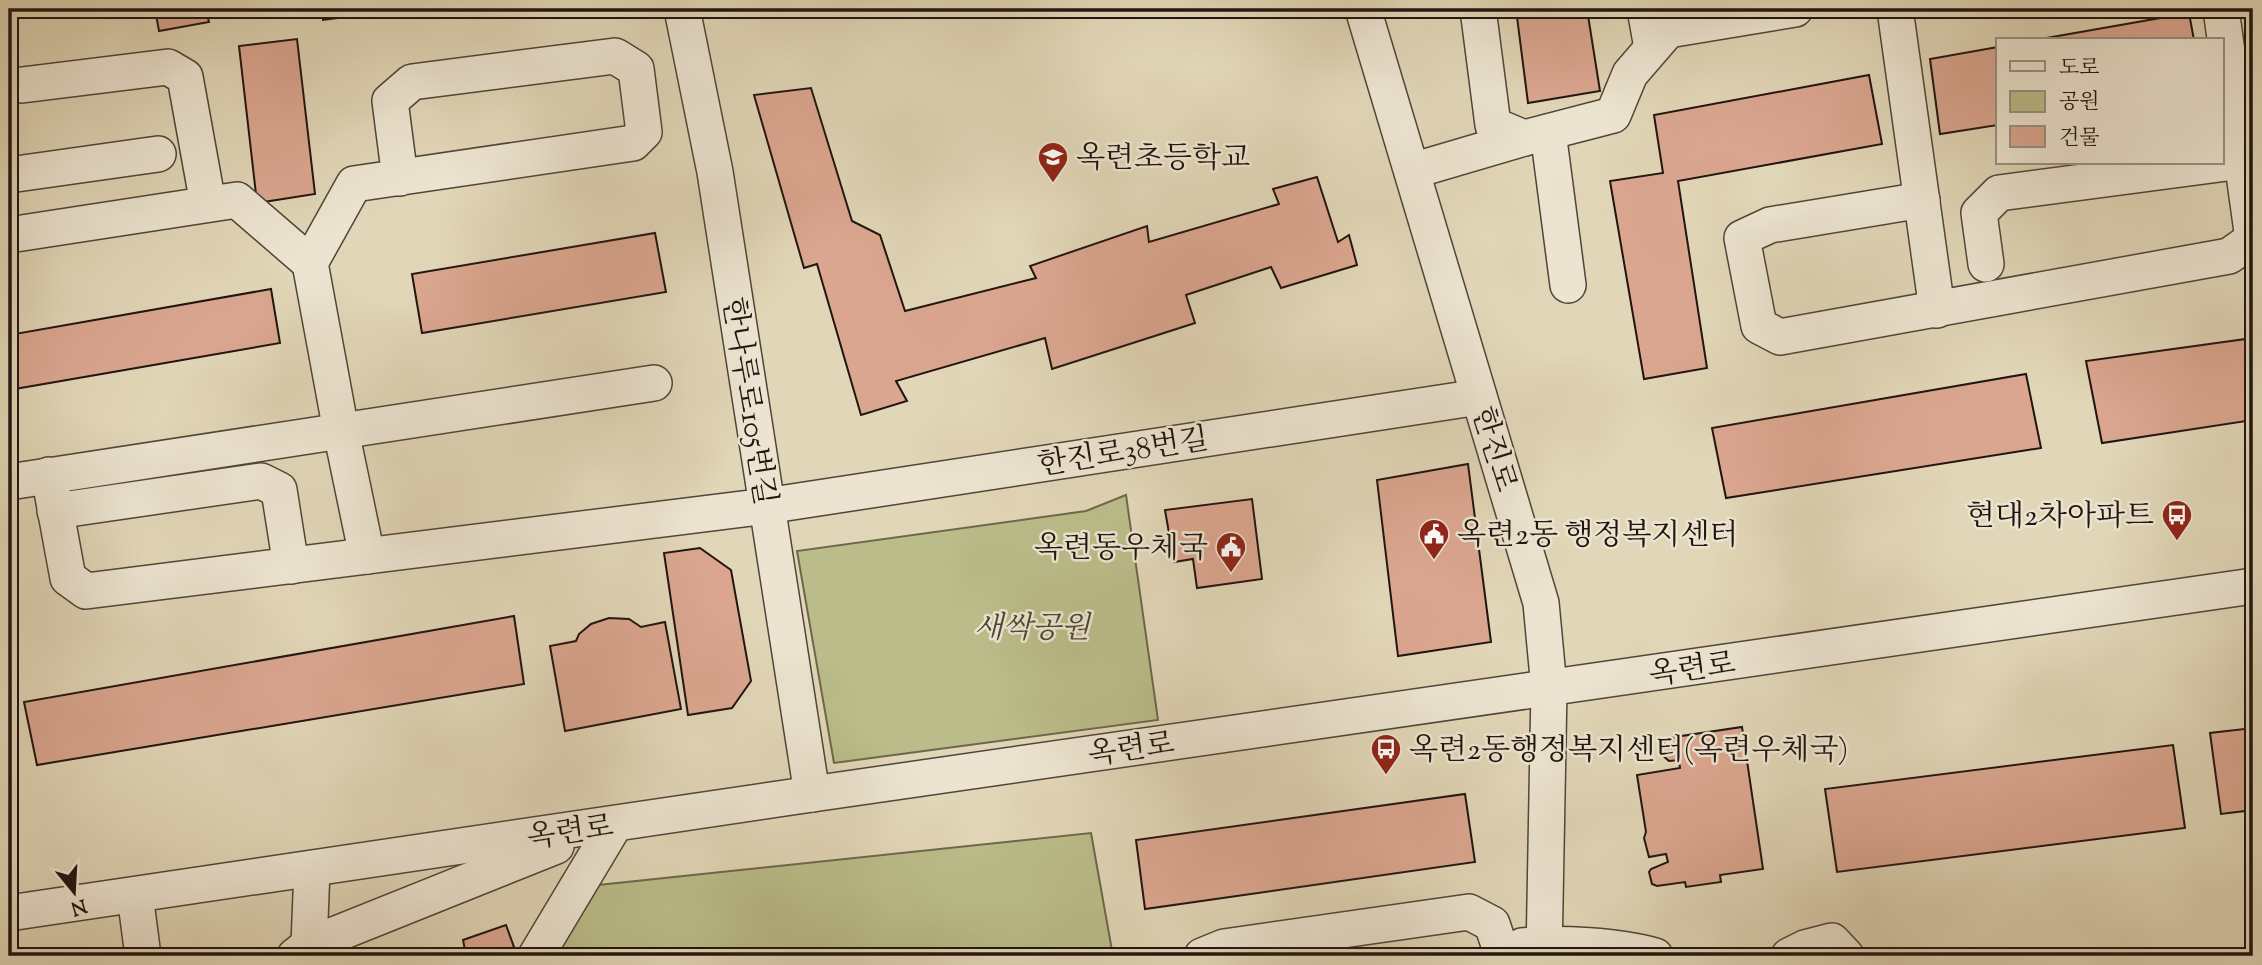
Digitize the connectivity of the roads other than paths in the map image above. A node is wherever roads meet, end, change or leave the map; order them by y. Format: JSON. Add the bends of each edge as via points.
{"nodes":[{"id":1,"x":682,"y":9,"type":"edge"},
{"id":2,"x":1363,"y":9,"type":"edge"},
{"id":3,"x":1478,"y":9,"type":"edge"},
{"id":4,"x":1645,"y":9,"type":"edge"},
{"id":5,"x":1795,"y":9,"type":"edge"},
{"id":6,"x":1895,"y":9,"type":"edge"},
{"id":7,"x":2221,"y":9,"type":"edge"},
{"id":8,"x":1726,"y":14,"type":"edge"},
{"id":9,"x":1652,"y":48,"type":"junction"},
{"id":10,"x":22,"y":85,"type":"dead end"},
{"id":11,"x":1536,"y":135,"type":"junction"},
{"id":12,"x":158,"y":154,"type":"dead end"},
{"id":13,"x":2242,"y":161,"type":"junction"},
{"id":14,"x":2224,"y":163,"type":"edge"},
{"id":15,"x":2219,"y":164,"type":"edge"},
{"id":16,"x":1412,"y":171,"type":"junction"},
{"id":17,"x":9,"y":175,"type":"edge"},
{"id":18,"x":400,"y":178,"type":"junction"},
{"id":19,"x":1922,"y":200,"type":"junction"},
{"id":20,"x":208,"y":204,"type":"junction"},
{"id":21,"x":9,"y":235,"type":"edge"},
{"id":22,"x":2248,"y":255,"type":"edge"},
{"id":23,"x":310,"y":263,"type":"junction"},
{"id":24,"x":1986,"y":264,"type":"dead end"},
{"id":25,"x":1568,"y":285,"type":"dead end"},
{"id":26,"x":1937,"y":310,"type":"junction"},
{"id":27,"x":654,"y":383,"type":"dead end"},
{"id":28,"x":1479,"y":397,"type":"junction"},
{"id":29,"x":341,"y":431,"type":"junction"},
{"id":30,"x":49,"y":475,"type":"junction"},
{"id":31,"x":9,"y":482,"type":"edge"},
{"id":32,"x":766,"y":506,"type":"junction"},
{"id":33,"x":55,"y":511,"type":"junction"},
{"id":34,"x":367,"y":556,"type":"junction"},
{"id":35,"x":291,"y":566,"type":"junction"},
{"id":36,"x":2253,"y":586,"type":"edge"},
{"id":37,"x":1549,"y":688,"type":"junction"},
{"id":38,"x":812,"y":794,"type":"junction"},
{"id":39,"x":611,"y":825,"type":"junction"},
{"id":40,"x":312,"y":869,"type":"junction"},
{"id":41,"x":135,"y":895,"type":"junction"},
{"id":42,"x":9,"y":913,"type":"edge"},
{"id":43,"x":1544,"y":950,"type":"edge"},
{"id":44,"x":302,"y":951,"type":"edge"},
{"id":45,"x":1498,"y":952,"type":"edge"},
{"id":46,"x":143,"y":956,"type":"edge"},
{"id":47,"x":536,"y":956,"type":"edge"},
{"id":48,"x":1202,"y":956,"type":"edge"},
{"id":49,"x":1655,"y":956,"type":"edge"},
{"id":50,"x":1788,"y":956,"type":"edge"},
{"id":51,"x":1846,"y":956,"type":"edge"}],
"edges":[{"from":1,"to":32,"type":"street","name":"한나루로105번길","via":[[715,172]]},
{"from":2,"to":16,"type":"street","name":"한진로"},
{"from":3,"to":11,"type":"street","via":[[1493,125]]},
{"from":4,"to":9,"type":"street"},
{"from":5,"to":8,"type":"street"},
{"from":6,"to":19,"type":"street"},
{"from":7,"to":13,"type":"street"},
{"from":8,"to":9,"type":"street","via":[[1668,30]]},
{"from":9,"to":11,"type":"street","via":[[1630,74],[1613,115]]},
{"from":10,"to":20,"type":"street","via":[[168,67],[185,77]]},
{"from":11,"to":16,"type":"street"},
{"from":11,"to":25,"type":"street"},
{"from":12,"to":17,"type":"street"},
{"from":13,"to":14,"type":"street"},
{"from":13,"to":22,"type":"street","via":[[2253,239]]},
{"from":15,"to":24,"type":"street","via":[[1999,193],[1979,214]]},
{"from":16,"to":28,"type":"street","name":"한진로"},
{"from":18,"to":18,"type":"street","via":[[390,101],[412,82],[615,55],[636,69],[644,132],[633,143]]},
{"from":18,"to":23,"type":"street","via":[[354,184]]},
{"from":19,"to":26,"type":"street"},
{"from":19,"to":26,"type":"street","via":[[1770,225],[1742,238],[1759,326],[1780,337]]},
{"from":20,"to":21,"type":"street"},
{"from":20,"to":23,"type":"street","via":[[237,200]]},
{"from":22,"to":26,"type":"street"},
{"from":23,"to":29,"type":"street"},
{"from":27,"to":29,"type":"street"},
{"from":28,"to":32,"type":"street","name":"한진로38번길"},
{"from":28,"to":37,"type":"street","name":"한진로","via":[[1541,603]]},
{"from":29,"to":30,"type":"street"},
{"from":29,"to":34,"type":"street"},
{"from":30,"to":31,"type":"street"},
{"from":30,"to":33,"type":"street","name":"한진로38번길"},
{"from":32,"to":34,"type":"street","name":"한진로38번길"},
{"from":32,"to":38,"type":"street","name":"한나루로105번길"},
{"from":33,"to":35,"type":"street","name":"한진로38번길","via":[[68,578],[86,591]]},
{"from":33,"to":35,"type":"street","via":[[261,481],[279,490]]},
{"from":34,"to":35,"type":"street","name":"한진로38번길"},
{"from":36,"to":37,"type":"street","name":"옥련로"},
{"from":37,"to":38,"type":"street","name":"옥련로"},
{"from":37,"to":43,"type":"street","name":"한진로"},
{"from":38,"to":39,"type":"street","name":"옥련로"},
{"from":39,"to":40,"type":"street","name":"옥련로"},
{"from":39,"to":44,"type":"street"},
{"from":39,"to":47,"type":"street"},
{"from":40,"to":41,"type":"street","name":"옥련로"},
{"from":40,"to":44,"type":"street"},
{"from":41,"to":42,"type":"street","name":"옥련로"},
{"from":41,"to":46,"type":"street"},
{"from":43,"to":45,"type":"street"},
{"from":43,"to":49,"type":"street"},
{"from":45,"to":48,"type":"street","via":[[1492,924],[1469,912],[1224,947]]},
{"from":50,"to":51,"type":"street","via":[[1832,941]]}]}
